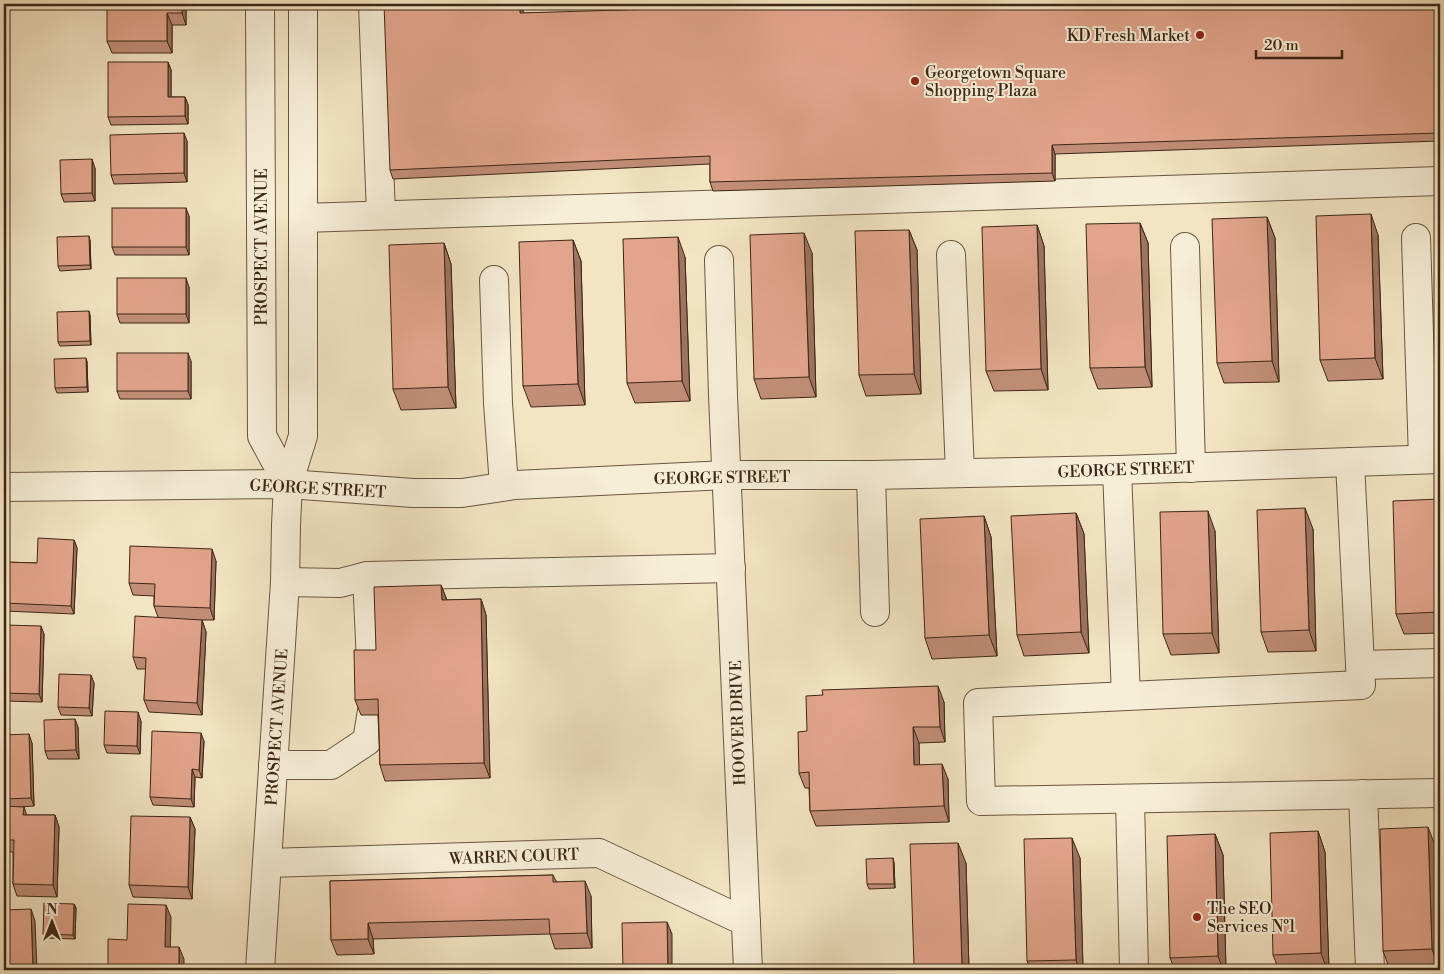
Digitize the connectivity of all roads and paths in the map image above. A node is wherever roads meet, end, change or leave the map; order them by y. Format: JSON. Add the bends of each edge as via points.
{"nodes":[{"id":1,"x":260,"y":4,"type":"edge"},
{"id":2,"x":303,"y":4,"type":"edge"},
{"id":3,"x":373,"y":4,"type":"edge"},
{"id":4,"x":1440,"y":181,"type":"edge"},
{"id":5,"x":381,"y":215,"type":"junction"},
{"id":6,"x":303,"y":218,"type":"junction"},
{"id":7,"x":1416,"y":238,"type":"dead end"},
{"id":8,"x":1185,"y":247,"type":"dead end"},
{"id":9,"x":951,"y":255,"type":"dead end"},
{"id":10,"x":719,"y":260,"type":"dead end"},
{"id":11,"x":494,"y":280,"type":"dead end"},
{"id":12,"x":1432,"y":459,"type":"edge"},
{"id":13,"x":1350,"y":462,"type":"junction"},
{"id":14,"x":1191,"y":468,"type":"junction"},
{"id":15,"x":1117,"y":470,"type":"junction"},
{"id":16,"x":960,"y":474,"type":"junction"},
{"id":17,"x":727,"y":475,"type":"junction"},
{"id":18,"x":871,"y":475,"type":"junction"},
{"id":19,"x":288,"y":484,"type":"junction"},
{"id":20,"x":504,"y":486,"type":"junction"},
{"id":21,"x":4,"y":487,"type":"edge"},
{"id":22,"x":731,"y":568,"type":"junction"},
{"id":23,"x":367,"y":576,"type":"junction"},
{"id":24,"x":285,"y":582,"type":"junction"},
{"id":25,"x":875,"y":612,"type":"dead end"},
{"id":26,"x":1440,"y":663,"type":"edge"},
{"id":27,"x":1360,"y":665,"type":"junction"},
{"id":28,"x":1126,"y":696,"type":"junction"},
{"id":29,"x":273,"y":765,"type":"junction"},
{"id":30,"x":1440,"y":793,"type":"edge"},
{"id":31,"x":1363,"y":794,"type":"junction"},
{"id":32,"x":1130,"y":799,"type":"junction"},
{"id":33,"x":267,"y":863,"type":"junction"},
{"id":34,"x":746,"y":922,"type":"junction"},
{"id":35,"x":260,"y":970,"type":"edge"},
{"id":36,"x":748,"y":970,"type":"edge"},
{"id":37,"x":1134,"y":970,"type":"edge"},
{"id":38,"x":1370,"y":970,"type":"edge"}],
"edges":[{"from":1,"to":19,"type":"street","name":"PROSPECT AVENUE","via":[[262,436]]},
{"from":2,"to":6,"type":"street","name":"PROSPECT AVENUE"},
{"from":3,"to":5,"type":"street"},
{"from":4,"to":5,"type":"street"},
{"from":5,"to":6,"type":"street"},
{"from":6,"to":19,"type":"street","name":"PROSPECT AVENUE","via":[[303,436]]},
{"from":7,"to":12,"type":"street"},
{"from":8,"to":14,"type":"street"},
{"from":9,"to":16,"type":"street"},
{"from":10,"to":17,"type":"street","name":"HOOVER DRIVE"},
{"from":11,"to":20,"type":"street"},
{"from":12,"to":13,"type":"street","name":"GEORGE STREET"},
{"from":13,"to":14,"type":"street","name":"GEORGE STREET"},
{"from":13,"to":27,"type":"street"},
{"from":14,"to":15,"type":"street","name":"GEORGE STREET"},
{"from":15,"to":16,"type":"street","name":"GEORGE STREET"},
{"from":15,"to":28,"type":"street"},
{"from":16,"to":18,"type":"street","name":"GEORGE STREET"},
{"from":17,"to":18,"type":"street","name":"GEORGE STREET"},
{"from":17,"to":20,"type":"street","name":"GEORGE STREET"},
{"from":17,"to":22,"type":"street","name":"HOOVER DRIVE"},
{"from":18,"to":25,"type":"street"},
{"from":19,"to":20,"type":"street","name":"GEORGE STREET","via":[[413,493],[462,493]]},
{"from":19,"to":21,"type":"street","name":"GEORGE STREET"},
{"from":19,"to":24,"type":"street","name":"PROSPECT AVENUE"},
{"from":22,"to":23,"type":"street"},
{"from":22,"to":34,"type":"street","name":"HOOVER DRIVE"},
{"from":23,"to":24,"type":"street","via":[[340,583]]},
{"from":23,"to":29,"type":"street","via":[[373,705],[367,741],[332,765]]},
{"from":24,"to":29,"type":"street","name":"PROSPECT AVENUE"},
{"from":26,"to":27,"type":"street"},
{"from":27,"to":28,"type":"street","via":[[1361,685]]},
{"from":28,"to":32,"type":"street","via":[[978,703],[981,802]]},
{"from":29,"to":33,"type":"street","name":"PROSPECT AVENUE"},
{"from":30,"to":31,"type":"street"},
{"from":31,"to":32,"type":"street"},
{"from":31,"to":38,"type":"street"},
{"from":32,"to":37,"type":"street"},
{"from":33,"to":34,"type":"street","name":"WARREN COURT","via":[[599,854]]},
{"from":33,"to":35,"type":"street","name":"PROSPECT AVENUE"},
{"from":34,"to":36,"type":"street","name":"HOOVER DRIVE"}]}
